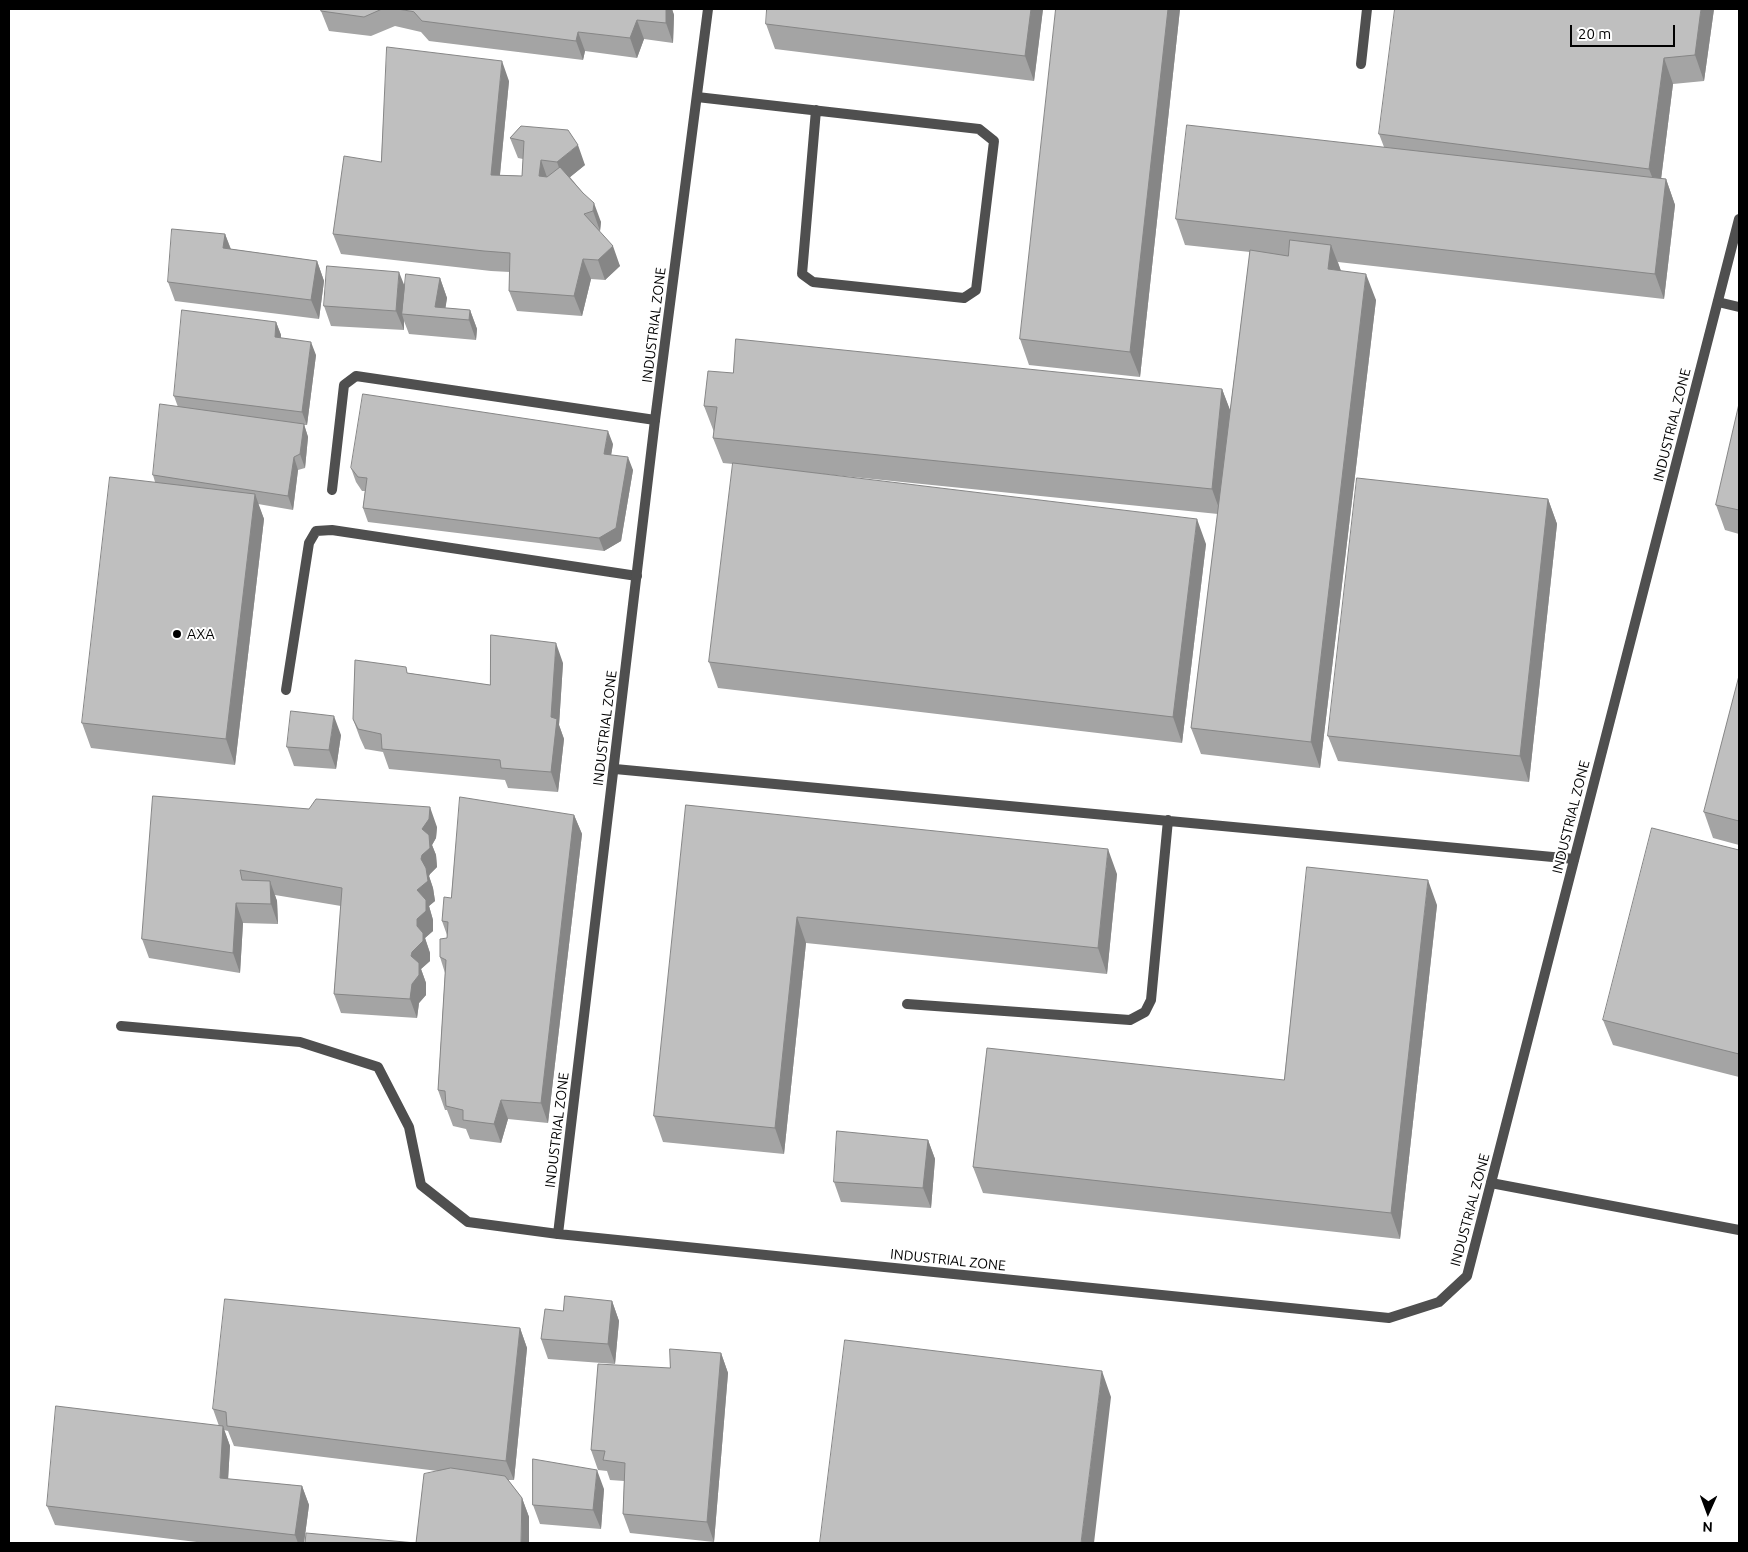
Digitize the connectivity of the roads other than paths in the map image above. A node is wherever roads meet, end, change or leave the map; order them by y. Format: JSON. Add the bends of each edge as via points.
{"nodes":[{"id":1,"x":708,"y":9,"type":"edge"},
{"id":2,"x":1367,"y":9,"type":"edge"},
{"id":3,"x":1361,"y":64,"type":"dead end"},
{"id":4,"x":697,"y":97,"type":"junction"},
{"id":5,"x":816,"y":110,"type":"junction"},
{"id":6,"x":1739,"y":220,"type":"edge"},
{"id":7,"x":1718,"y":302,"type":"junction"},
{"id":8,"x":1739,"y":307,"type":"edge"},
{"id":9,"x":655,"y":420,"type":"junction"},
{"id":10,"x":332,"y":490,"type":"dead end"},
{"id":11,"x":637,"y":576,"type":"junction"},
{"id":12,"x":286,"y":690,"type":"dead end"},
{"id":13,"x":614,"y":769,"type":"junction"},
{"id":14,"x":1168,"y":820,"type":"junction"},
{"id":15,"x":1574,"y":859,"type":"junction"},
{"id":16,"x":907,"y":1004,"type":"dead end"},
{"id":17,"x":121,"y":1026,"type":"dead end"},
{"id":18,"x":1491,"y":1183,"type":"junction"},
{"id":19,"x":1739,"y":1230,"type":"edge"},
{"id":20,"x":558,"y":1234,"type":"junction"}],
"edges":[{"from":1,"to":4,"type":"street","name":"INDUSTRIAL ZONE"},
{"from":2,"to":3,"type":"street"},
{"from":4,"to":5,"type":"street"},
{"from":4,"to":9,"type":"street","name":"INDUSTRIAL ZONE"},
{"from":5,"to":5,"type":"street","via":[[979,129],[994,141],[976,290],[964,298],[813,282],[802,274]]},
{"from":6,"to":7,"type":"street","name":"INDUSTRIAL ZONE"},
{"from":7,"to":8,"type":"street"},
{"from":7,"to":15,"type":"street","name":"INDUSTRIAL ZONE"},
{"from":9,"to":10,"type":"street","via":[[356,376],[344,385]]},
{"from":9,"to":11,"type":"street","name":"INDUSTRIAL ZONE"},
{"from":11,"to":12,"type":"street","via":[[332,530],[316,531],[308,543]]},
{"from":11,"to":13,"type":"street","name":"INDUSTRIAL ZONE"},
{"from":13,"to":14,"type":"street"},
{"from":13,"to":20,"type":"street","name":"INDUSTRIAL ZONE"},
{"from":14,"to":15,"type":"street"},
{"from":14,"to":16,"type":"street","via":[[1151,1000],[1145,1012],[1130,1020]]},
{"from":15,"to":18,"type":"street","name":"INDUSTRIAL ZONE"},
{"from":17,"to":20,"type":"street","via":[[300,1042],[378,1067],[409,1127],[421,1185],[468,1222]]},
{"from":18,"to":19,"type":"street"},
{"from":18,"to":20,"type":"street","name":"INDUSTRIAL ZONE","via":[[1467,1276],[1439,1302],[1389,1318]]}]}
